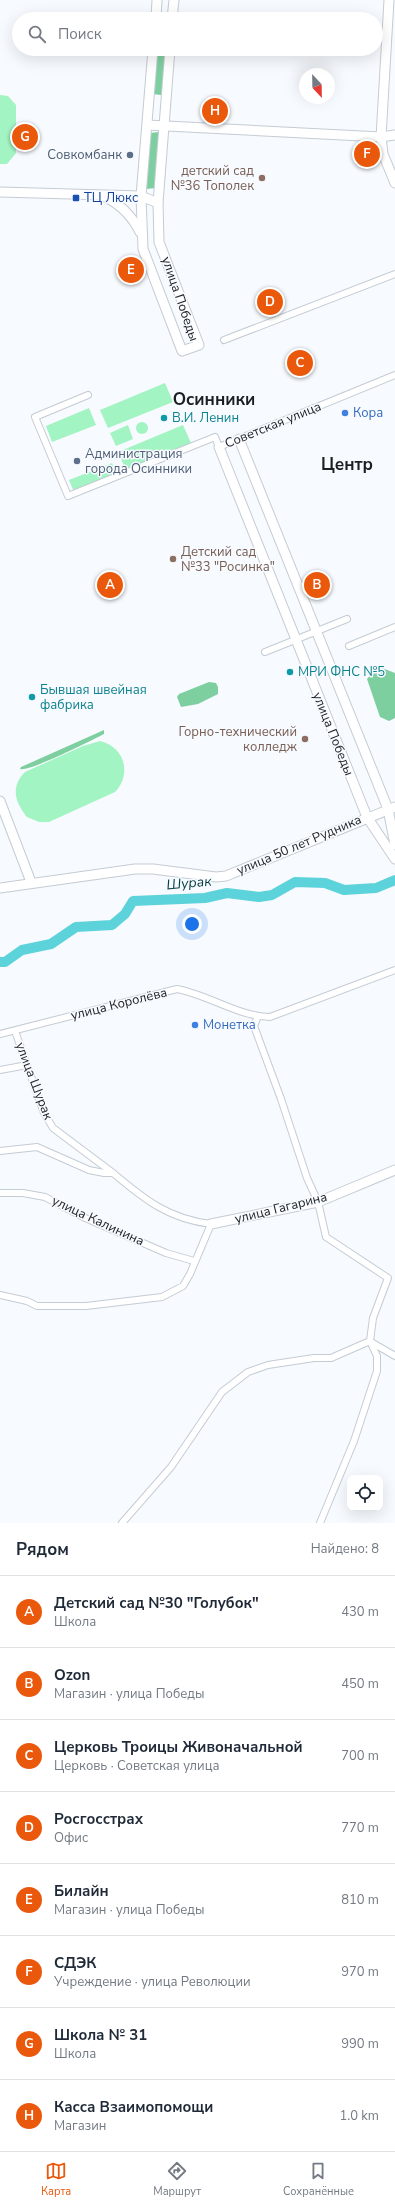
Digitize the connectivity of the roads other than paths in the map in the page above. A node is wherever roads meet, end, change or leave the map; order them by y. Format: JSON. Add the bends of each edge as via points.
{"nodes":[{"id":1,"x":157,"y":0,"type":"edge"},
{"id":2,"x":174,"y":0,"type":"edge"},
{"id":3,"x":389,"y":0,"type":"edge"},
{"id":4,"x":156,"y":12,"type":"edge"},
{"id":5,"x":173,"y":12,"type":"edge"},
{"id":6,"x":152,"y":56,"type":"edge"},
{"id":7,"x":169,"y":56,"type":"edge"},
{"id":8,"x":147,"y":125,"type":"junction"},
{"id":9,"x":164,"y":126,"type":"junction"},
{"id":10,"x":395,"y":135,"type":"edge"},
{"id":11,"x":381,"y":137,"type":"junction"},
{"id":12,"x":395,"y":183,"type":"edge"},
{"id":13,"x":0,"y":192,"type":"edge"},
{"id":14,"x":100,"y":195,"type":"junction"},
{"id":15,"x":141,"y":196,"type":"junction"},
{"id":16,"x":158,"y":203,"type":"junction"},
{"id":17,"x":142,"y":237,"type":"junction"},
{"id":18,"x":395,"y":274,"type":"edge"},
{"id":19,"x":224,"y":340,"type":"dead end"},
{"id":20,"x":395,"y":375,"type":"edge"},
{"id":21,"x":88,"y":395,"type":"dead end"},
{"id":22,"x":239,"y":439,"type":"junction"},
{"id":23,"x":219,"y":447,"type":"junction"},
{"id":24,"x":347,"y":619,"type":"dead end"},
{"id":25,"x":395,"y":627,"type":"edge"},
{"id":26,"x":317,"y":631,"type":"junction"},
{"id":27,"x":296,"y":640,"type":"junction"},
{"id":28,"x":349,"y":646,"type":"dead end"},
{"id":29,"x":265,"y":652,"type":"dead end"},
{"id":30,"x":0,"y":801,"type":"edge"},
{"id":31,"x":392,"y":808,"type":"edge"},
{"id":32,"x":367,"y":817,"type":"junction"},
{"id":33,"x":395,"y":845,"type":"edge"},
{"id":34,"x":395,"y":859,"type":"edge"},
{"id":35,"x":31,"y":882,"type":"junction"},
{"id":36,"x":0,"y":888,"type":"edge"},
{"id":37,"x":395,"y":970,"type":"edge"},
{"id":38,"x":258,"y":1016,"type":"junction"},
{"id":39,"x":15,"y":1031,"type":"junction"},
{"id":40,"x":0,"y":1034,"type":"edge"},
{"id":41,"x":27,"y":1065,"type":"junction"},
{"id":42,"x":0,"y":1070,"type":"edge"},
{"id":43,"x":0,"y":1151,"type":"edge"},
{"id":44,"x":395,"y":1170,"type":"edge"},
{"id":45,"x":113,"y":1173,"type":"junction"},
{"id":46,"x":0,"y":1193,"type":"edge"},
{"id":47,"x":318,"y":1202,"type":"junction"},
{"id":48,"x":211,"y":1224,"type":"junction"},
{"id":49,"x":194,"y":1261,"type":"junction"},
{"id":50,"x":0,"y":1295,"type":"edge"},
{"id":51,"x":370,"y":1341,"type":"junction"},
{"id":52,"x":395,"y":1356,"type":"edge"},
{"id":53,"x":122,"y":1523,"type":"edge"},
{"id":54,"x":320,"y":1523,"type":"edge"}],
"edges":[{"from":1,"to":4,"type":"street"},
{"from":2,"to":5,"type":"street"},
{"from":3,"to":11,"type":"street"},
{"from":6,"to":8,"type":"street","name":"улица Победы"},
{"from":7,"to":9,"type":"street","name":"улица Победы"},
{"from":8,"to":9,"type":"street"},
{"from":8,"to":15,"type":"street","name":"улица Победы"},
{"from":9,"to":11,"type":"street"},
{"from":9,"to":16,"type":"street","name":"улица Победы"},
{"from":10,"to":11,"type":"street"},
{"from":11,"to":12,"type":"street","via":[[384,154]]},
{"from":13,"to":14,"type":"street"},
{"from":14,"to":15,"type":"street"},
{"from":14,"to":17,"type":"street","via":[[114,201],[128,212]]},
{"from":15,"to":16,"type":"street"},
{"from":15,"to":17,"type":"street","name":"улица Победы"},
{"from":16,"to":17,"type":"street","name":"улица Победы","via":[[159,242],[199,345],[182,351],[143,249]]},
{"from":18,"to":19,"type":"street"},
{"from":20,"to":22,"type":"street","name":"Советская улица"},
{"from":21,"to":23,"type":"street","name":"Советская улица","via":[[35,417],[68,496],[215,437]]},
{"from":22,"to":23,"type":"street","name":"Советская улица"},
{"from":22,"to":26,"type":"street","name":"улица Победы"},
{"from":23,"to":27,"type":"street","name":"улица Победы"},
{"from":24,"to":26,"type":"street"},
{"from":25,"to":28,"type":"street"},
{"from":26,"to":27,"type":"street"},
{"from":26,"to":31,"type":"street","name":"улица Победы"},
{"from":27,"to":29,"type":"street"},
{"from":27,"to":32,"type":"street","name":"улица Победы"},
{"from":30,"to":35,"type":"street"},
{"from":31,"to":32,"type":"street","name":"улица 50 лет Рудника"},
{"from":31,"to":33,"type":"street","name":"улица Победы"},
{"from":32,"to":34,"type":"street","name":"улица Победы"},
{"from":32,"to":35,"type":"street","name":"улица 50 лет Рудника","via":[[226,876],[135,869]]},
{"from":35,"to":36,"type":"street","name":"улица 50 лет Рудника"},
{"from":37,"to":38,"type":"street","name":"улица Королёва","via":[[278,1015]]},
{"from":38,"to":39,"type":"street","name":"улица Королёва","via":[[177,989]]},
{"from":38,"to":47,"type":"street","via":[[254,1026],[307,1178]]},
{"from":39,"to":40,"type":"street","name":"улица Королёва"},
{"from":39,"to":41,"type":"street","name":"улица Шурак"},
{"from":41,"to":42,"type":"street"},
{"from":41,"to":45,"type":"street","name":"улица Шурак","via":[[44,1112],[53,1128]]},
{"from":43,"to":45,"type":"street","via":[[37,1147],[89,1170],[104,1174]]},
{"from":44,"to":47,"type":"street","name":"улица Гагарина"},
{"from":45,"to":48,"type":"street","name":"улица Шурак","via":[[143,1198],[172,1215],[192,1222]]},
{"from":46,"to":49,"type":"street","name":"улица Калинина","via":[[23,1193],[45,1197],[83,1217],[166,1253]]},
{"from":47,"to":48,"type":"street","name":"улица Гагарина"},
{"from":47,"to":51,"type":"street","via":[[326,1237],[388,1278],[373,1318]]},
{"from":48,"to":49,"type":"street"},
{"from":49,"to":50,"type":"street","via":[[183,1286],[162,1297],[86,1306],[37,1306]]},
{"from":51,"to":52,"type":"street"},
{"from":51,"to":53,"type":"street","via":[[331,1358],[268,1365],[248,1372],[222,1392],[171,1467]]},
{"from":51,"to":54,"type":"street","via":[[377,1356],[378,1371],[354,1441]]}]}
